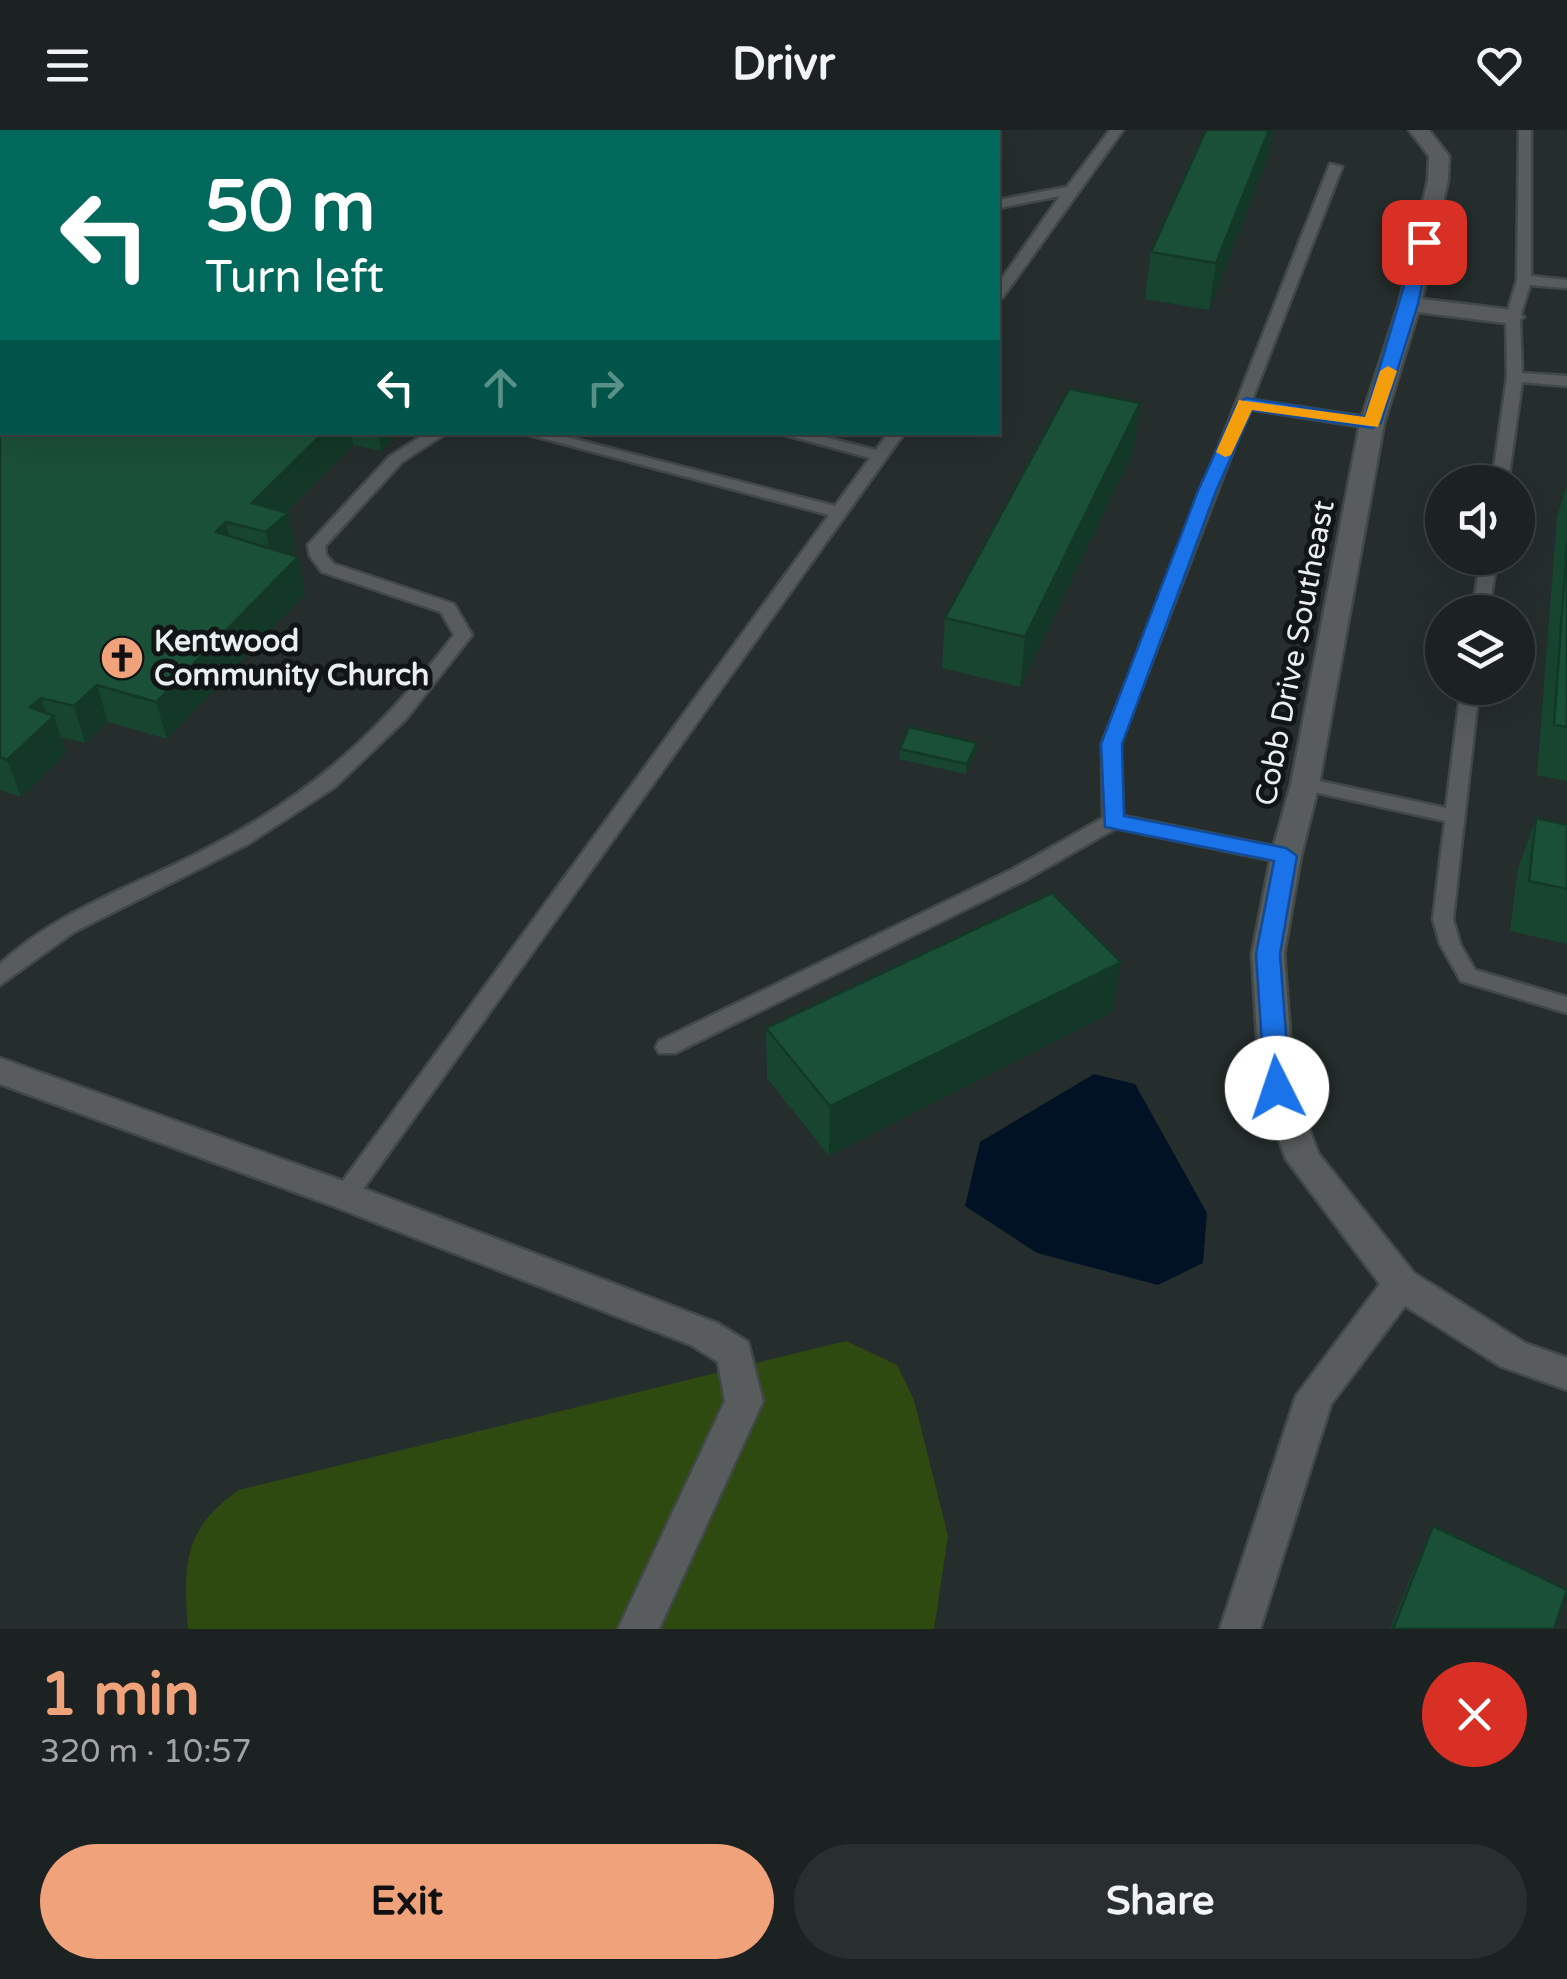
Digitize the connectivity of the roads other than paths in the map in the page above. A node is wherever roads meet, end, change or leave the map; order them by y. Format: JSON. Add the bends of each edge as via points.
{"nodes":[{"id":1,"x":1116,"y":130,"type":"edge"},
{"id":2,"x":1419,"y":130,"type":"edge"},
{"id":3,"x":1524,"y":130,"type":"edge"},
{"id":4,"x":1335,"y":167,"type":"dead end"},
{"id":5,"x":1072,"y":190,"type":"junction"},
{"id":6,"x":1000,"y":204,"type":"edge"},
{"id":7,"x":1524,"y":280,"type":"junction"},
{"id":8,"x":1567,"y":284,"type":"edge"},
{"id":9,"x":1000,"y":291,"type":"edge"},
{"id":10,"x":1410,"y":304,"type":"junction"},
{"id":11,"x":1513,"y":317,"type":"junction"},
{"id":12,"x":1514,"y":377,"type":"junction"},
{"id":13,"x":1567,"y":381,"type":"edge"},
{"id":14,"x":1246,"y":404,"type":"junction"},
{"id":15,"x":1372,"y":423,"type":"junction"},
{"id":16,"x":435,"y":435,"type":"edge"},
{"id":17,"x":539,"y":435,"type":"edge"},
{"id":18,"x":795,"y":435,"type":"edge"},
{"id":19,"x":895,"y":435,"type":"edge"},
{"id":20,"x":879,"y":456,"type":"junction"},
{"id":21,"x":1502,"y":465,"type":"edge"},
{"id":22,"x":837,"y":512,"type":"junction"},
{"id":23,"x":1468,"y":705,"type":"edge"},
{"id":24,"x":1305,"y":784,"type":"junction"},
{"id":25,"x":1456,"y":817,"type":"junction"},
{"id":26,"x":1113,"y":821,"type":"junction"},
{"id":27,"x":1286,"y":856,"type":"junction"},
{"id":28,"x":0,"y":977,"type":"edge"},
{"id":29,"x":1567,"y":1005,"type":"edge"},
{"id":30,"x":667,"y":1047,"type":"dead end"},
{"id":31,"x":0,"y":1070,"type":"edge"},
{"id":32,"x":345,"y":1196,"type":"junction"},
{"id":33,"x":1401,"y":1284,"type":"junction"},
{"id":34,"x":1567,"y":1374,"type":"edge"},
{"id":35,"x":638,"y":1629,"type":"edge"},
{"id":36,"x":1240,"y":1629,"type":"edge"}],
"edges":[{"from":1,"to":5,"type":"lane"},
{"from":2,"to":10,"type":"street","name":"Cobb Drive Southeast","via":[[1439,156],[1438,180]]},
{"from":3,"to":7,"type":"lane"},
{"from":4,"to":14,"type":"lane"},
{"from":5,"to":6,"type":"lane"},
{"from":5,"to":9,"type":"lane"},
{"from":7,"to":8,"type":"lane"},
{"from":7,"to":11,"type":"lane"},
{"from":10,"to":11,"type":"street"},
{"from":10,"to":15,"type":"street","name":"Cobb Drive Southeast"},
{"from":11,"to":12,"type":"lane"},
{"from":12,"to":13,"type":"lane"},
{"from":12,"to":21,"type":"lane"},
{"from":14,"to":15,"type":"lane"},
{"from":14,"to":26,"type":"lane","via":[[1111,744]]},
{"from":15,"to":24,"type":"street","name":"Cobb Drive Southeast"},
{"from":16,"to":28,"type":"lane","via":[[396,459],[316,545],[328,568],[448,608],[463,636],[423,689],[362,758],[327,786],[272,822],[81,918],[22,954]]},
{"from":17,"to":22,"type":"lane"},
{"from":18,"to":20,"type":"lane"},
{"from":19,"to":20,"type":"lane"},
{"from":20,"to":22,"type":"lane"},
{"from":22,"to":32,"type":"lane"},
{"from":23,"to":25,"type":"lane"},
{"from":24,"to":25,"type":"lane"},
{"from":24,"to":27,"type":"street","name":"Cobb Drive Southeast"},
{"from":25,"to":29,"type":"lane","via":[[1442,919],[1468,976]]},
{"from":26,"to":27,"type":"lane"},
{"from":26,"to":30,"type":"lane","via":[[1018,875]]},
{"from":27,"to":33,"type":"street","name":"Cobb Drive Southeast","via":[[1268,954],[1277,1088],[1303,1159]]},
{"from":31,"to":32,"type":"street"},
{"from":32,"to":35,"type":"street","via":[[704,1334],[735,1353],[744,1400]]},
{"from":33,"to":34,"type":"street","name":"Cobb Drive Southeast","via":[[1513,1355]]},
{"from":33,"to":36,"type":"street","via":[[1315,1396]]}]}
